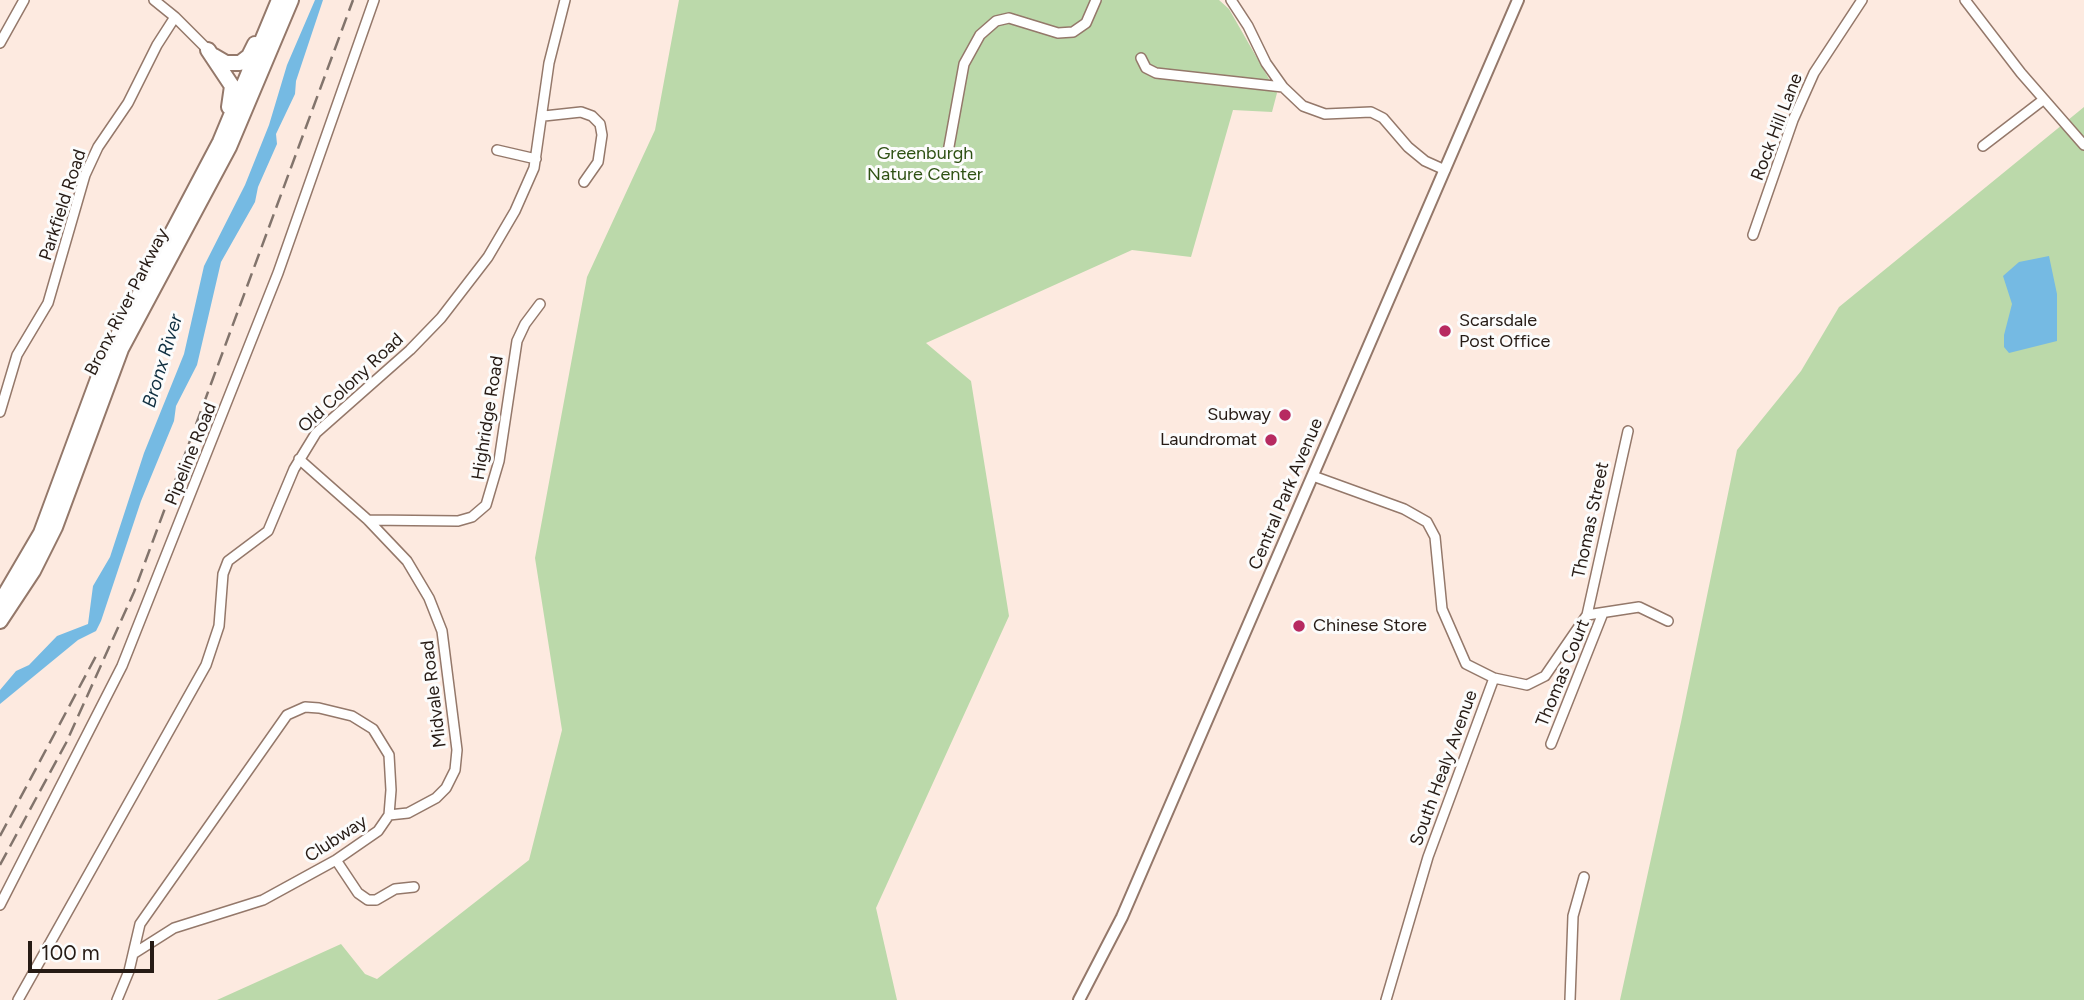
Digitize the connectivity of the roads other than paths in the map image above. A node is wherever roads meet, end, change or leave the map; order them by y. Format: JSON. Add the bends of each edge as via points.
{"nodes":[{"id":1,"x":24,"y":0,"type":"edge"},
{"id":2,"x":154,"y":0,"type":"edge"},
{"id":3,"x":278,"y":0,"type":"edge"},
{"id":4,"x":290,"y":0,"type":"edge"},
{"id":5,"x":374,"y":0,"type":"edge"},
{"id":6,"x":565,"y":0,"type":"edge"},
{"id":7,"x":1096,"y":0,"type":"edge"},
{"id":8,"x":1231,"y":0,"type":"edge"},
{"id":9,"x":1518,"y":0,"type":"edge"},
{"id":10,"x":1862,"y":0,"type":"edge"},
{"id":11,"x":1965,"y":0,"type":"edge"},
{"id":12,"x":176,"y":17,"type":"junction"},
{"id":13,"x":0,"y":43,"type":"edge"},
{"id":14,"x":208,"y":50,"type":"junction"},
{"id":15,"x":1141,"y":58,"type":"dead end"},
{"id":16,"x":1283,"y":87,"type":"junction"},
{"id":17,"x":2043,"y":100,"type":"junction"},
{"id":18,"x":544,"y":116,"type":"junction"},
{"id":19,"x":2084,"y":145,"type":"edge"},
{"id":20,"x":1983,"y":146,"type":"dead end"},
{"id":21,"x":497,"y":150,"type":"dead end"},
{"id":22,"x":948,"y":152,"type":"dead end"},
{"id":23,"x":536,"y":159,"type":"junction"},
{"id":24,"x":1444,"y":170,"type":"junction"},
{"id":25,"x":584,"y":181,"type":"dead end"},
{"id":26,"x":176,"y":224,"type":"junction"},
{"id":27,"x":1753,"y":235,"type":"dead end"},
{"id":28,"x":540,"y":304,"type":"dead end"},
{"id":29,"x":0,"y":412,"type":"edge"},
{"id":30,"x":1628,"y":431,"type":"dead end"},
{"id":31,"x":299,"y":459,"type":"junction"},
{"id":32,"x":1313,"y":475,"type":"junction"},
{"id":33,"x":369,"y":520,"type":"junction"},
{"id":34,"x":0,"y":603,"type":"edge"},
{"id":35,"x":1603,"y":613,"type":"junction"},
{"id":36,"x":1587,"y":615,"type":"junction"},
{"id":37,"x":0,"y":621,"type":"edge"},
{"id":38,"x":1668,"y":621,"type":"dead end"},
{"id":39,"x":1494,"y":678,"type":"junction"},
{"id":40,"x":1550,"y":744,"type":"dead end"},
{"id":41,"x":389,"y":815,"type":"junction"},
{"id":42,"x":336,"y":860,"type":"junction"},
{"id":43,"x":1584,"y":877,"type":"dead end"},
{"id":44,"x":414,"y":887,"type":"dead end"},
{"id":45,"x":0,"y":905,"type":"edge"},
{"id":46,"x":133,"y":954,"type":"junction"},
{"id":47,"x":18,"y":1000,"type":"edge"},
{"id":48,"x":117,"y":1000,"type":"edge"},
{"id":49,"x":1079,"y":1000,"type":"edge"},
{"id":50,"x":1386,"y":1000,"type":"edge"},
{"id":51,"x":1570,"y":1000,"type":"edge"}],
"edges":[{"from":1,"to":13,"type":"street"},
{"from":2,"to":12,"type":"street"},
{"from":3,"to":14,"type":"highway","via":[[243,62],[226,63]]},
{"from":3,"to":26,"type":"highway","name":"Bronx River Parkway","via":[[232,115]]},
{"from":4,"to":37,"type":"highway","name":"Bronx River Parkway","via":[[232,140],[118,355],[55,527]]},
{"from":5,"to":45,"type":"street","name":"Pipeline Road","via":[[278,273],[136,633]]},
{"from":6,"to":18,"type":"street","name":"Old Colony Road","via":[[549,63]]},
{"from":7,"to":22,"type":"street","via":[[1086,23],[1073,32],[1058,33],[1009,18],[984,31],[964,64]]},
{"from":8,"to":16,"type":"street"},
{"from":9,"to":24,"type":"main road","name":"Central Park Avenue"},
{"from":10,"to":27,"type":"street","name":"Rock Hill Lane","via":[[1814,73]]},
{"from":11,"to":17,"type":"street"},
{"from":12,"to":14,"type":"street"},
{"from":12,"to":29,"type":"street","name":"Parkfield Road","via":[[88,168],[48,303],[17,355]]},
{"from":14,"to":26,"type":"highway","via":[[229,79],[233,95]]},
{"from":15,"to":16,"type":"street","via":[[1146,68],[1156,73]]},
{"from":16,"to":24,"type":"street","via":[[1303,106],[1325,114],[1371,112],[1383,118],[1408,148]]},
{"from":17,"to":19,"type":"street"},
{"from":17,"to":20,"type":"street"},
{"from":18,"to":23,"type":"street","name":"Old Colony Road"},
{"from":18,"to":25,"type":"street","via":[[581,112],[600,124],[598,163]]},
{"from":21,"to":23,"type":"street"},
{"from":23,"to":31,"type":"street","name":"Old Colony Road","via":[[516,211],[456,300],[418,342],[316,433]]},
{"from":24,"to":32,"type":"main road","name":"Central Park Avenue"},
{"from":26,"to":34,"type":"highway","name":"Bronx River Parkway","via":[[111,345],[48,518]]},
{"from":28,"to":33,"type":"street","name":"Highridge Road","via":[[517,341],[496,479],[482,509],[458,521]]},
{"from":30,"to":36,"type":"street","name":"Thomas Street"},
{"from":31,"to":33,"type":"street","name":"Midvale Road"},
{"from":31,"to":47,"type":"street","name":"Old Colony Road","via":[[268,531],[238,551],[226,566],[219,626],[206,665]]},
{"from":32,"to":39,"type":"street","name":"South Healy Avenue","via":[[1427,522],[1435,537],[1444,615],[1466,664]]},
{"from":32,"to":49,"type":"main road","name":"Central Park Avenue","via":[[1117,928]]},
{"from":33,"to":41,"type":"street","name":"Midvale Road","via":[[415,573],[439,621],[447,653],[457,750],[455,770],[442,794],[408,813]]},
{"from":35,"to":36,"type":"street"},
{"from":35,"to":38,"type":"street","via":[[1639,607]]},
{"from":35,"to":40,"type":"street","name":"Thomas Court"},
{"from":36,"to":39,"type":"street","name":"Thomas Street","via":[[1541,680],[1522,685]]},
{"from":39,"to":50,"type":"street","name":"South Healy Avenue","via":[[1430,849]]},
{"from":41,"to":42,"type":"street","name":"Clubway","via":[[378,831]]},
{"from":41,"to":46,"type":"street","name":"Clubway","via":[[388,755],[373,729],[330,710],[305,707],[292,711],[281,720],[145,915],[135,934]]},
{"from":42,"to":44,"type":"street","via":[[368,900]]},
{"from":42,"to":46,"type":"street","name":"Clubway","via":[[253,905],[174,928]]},
{"from":43,"to":51,"type":"street","via":[[1573,916]]},
{"from":46,"to":48,"type":"street","name":"Clubway"}]}
